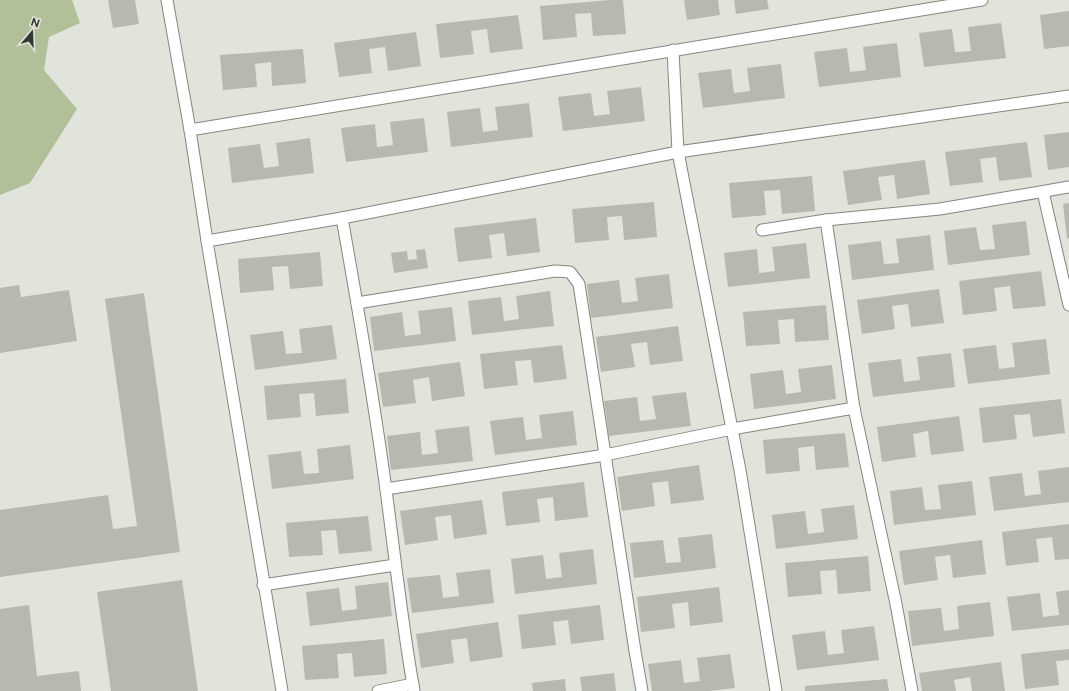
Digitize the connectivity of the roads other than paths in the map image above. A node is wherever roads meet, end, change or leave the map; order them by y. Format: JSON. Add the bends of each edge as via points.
{"nodes":[{"id":1,"x":168,"y":0,"type":"edge"},
{"id":2,"x":982,"y":0,"type":"edge"},
{"id":3,"x":673,"y":50,"type":"junction"},
{"id":4,"x":1069,"y":96,"type":"edge"},
{"id":5,"x":190,"y":130,"type":"junction"},
{"id":6,"x":678,"y":152,"type":"junction"},
{"id":7,"x":1069,"y":187,"type":"edge"},
{"id":8,"x":1043,"y":192,"type":"junction"},
{"id":9,"x":342,"y":218,"type":"junction"},
{"id":10,"x":826,"y":220,"type":"junction"},
{"id":11,"x":762,"y":230,"type":"dead end"},
{"id":12,"x":207,"y":241,"type":"junction"},
{"id":13,"x":357,"y":303,"type":"junction"},
{"id":14,"x":1069,"y":305,"type":"edge"},
{"id":15,"x":854,"y":408,"type":"junction"},
{"id":16,"x":732,"y":429,"type":"junction"},
{"id":17,"x":605,"y":455,"type":"junction"},
{"id":18,"x":386,"y":489,"type":"junction"},
{"id":19,"x":395,"y":565,"type":"junction"},
{"id":20,"x":263,"y":585,"type":"junction"},
{"id":21,"x":414,"y":687,"type":"edge"},
{"id":22,"x":282,"y":691,"type":"edge"},
{"id":23,"x":378,"y":691,"type":"edge"},
{"id":24,"x":642,"y":691,"type":"edge"},
{"id":25,"x":776,"y":691,"type":"edge"},
{"id":26,"x":912,"y":691,"type":"edge"}],
"edges":[{"from":1,"to":5,"type":"lane"},
{"from":2,"to":3,"type":"lane"},
{"from":3,"to":5,"type":"lane"},
{"from":3,"to":6,"type":"lane"},
{"from":4,"to":6,"type":"lane"},
{"from":5,"to":12,"type":"lane"},
{"from":6,"to":9,"type":"lane"},
{"from":6,"to":16,"type":"lane"},
{"from":7,"to":8,"type":"lane"},
{"from":8,"to":10,"type":"lane","via":[[940,209]]},
{"from":8,"to":14,"type":"lane"},
{"from":9,"to":12,"type":"lane"},
{"from":9,"to":13,"type":"lane"},
{"from":10,"to":11,"type":"lane"},
{"from":10,"to":15,"type":"lane"},
{"from":12,"to":20,"type":"lane"},
{"from":13,"to":17,"type":"lane","via":[[556,270],[570,272],[579,284]]},
{"from":13,"to":18,"type":"lane"},
{"from":15,"to":16,"type":"lane"},
{"from":15,"to":26,"type":"lane"},
{"from":16,"to":17,"type":"lane"},
{"from":16,"to":25,"type":"lane"},
{"from":17,"to":18,"type":"lane"},
{"from":17,"to":24,"type":"lane"},
{"from":18,"to":19,"type":"lane"},
{"from":19,"to":20,"type":"lane"},
{"from":19,"to":21,"type":"lane"},
{"from":20,"to":22,"type":"lane"},
{"from":21,"to":23,"type":"lane"}]}
